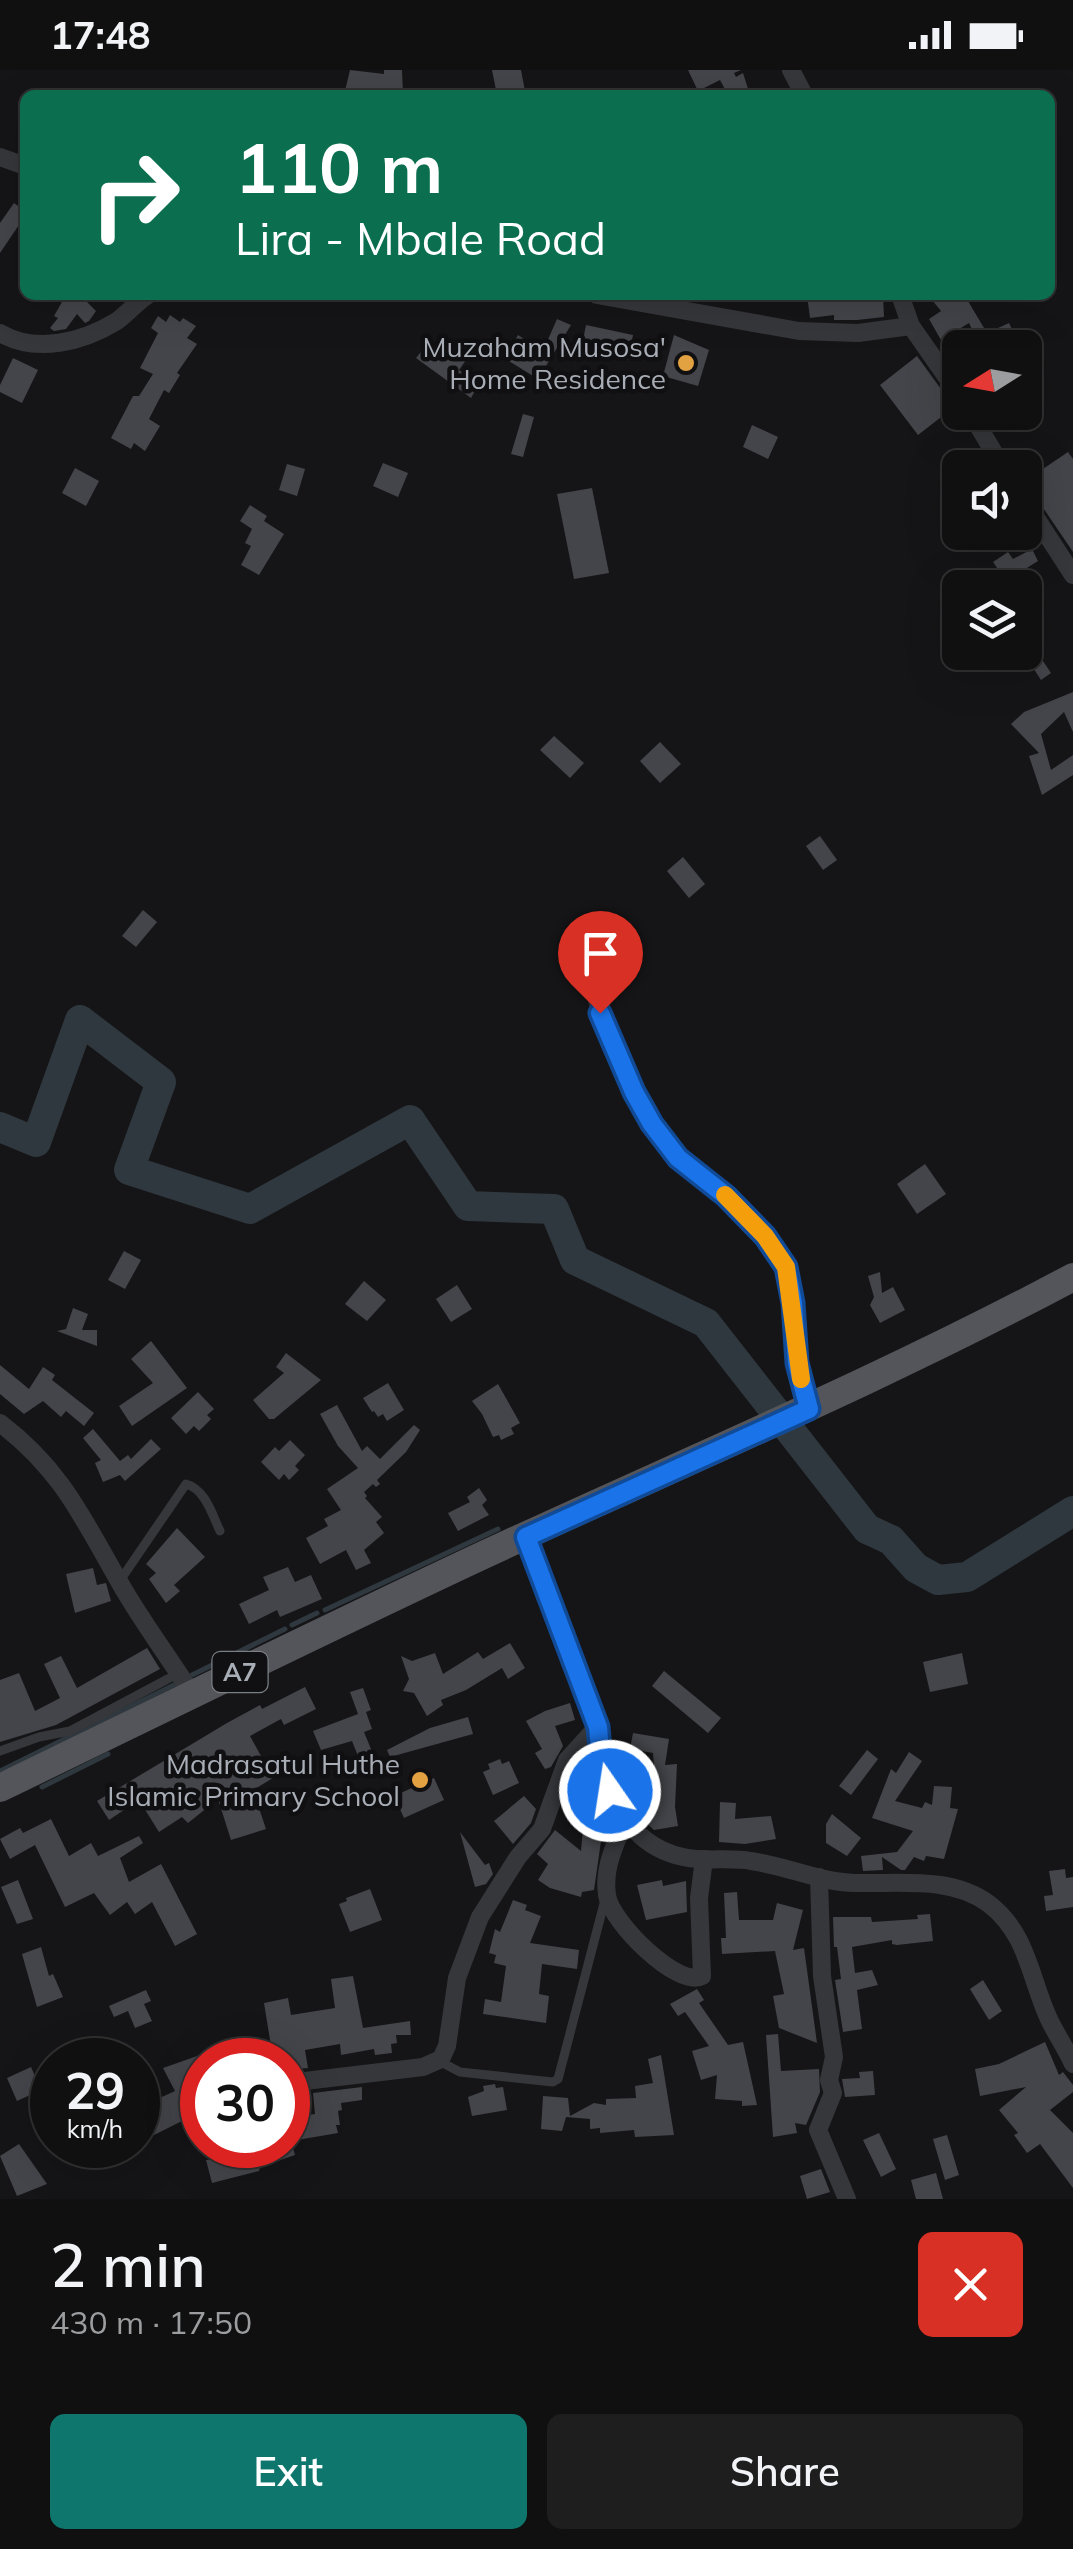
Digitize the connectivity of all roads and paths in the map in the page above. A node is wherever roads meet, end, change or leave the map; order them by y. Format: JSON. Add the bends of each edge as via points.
{"nodes":[{"id":1,"x":142,"y":300,"type":"edge"},
{"id":2,"x":625,"y":300,"type":"edge"},
{"id":3,"x":902,"y":300,"type":"edge"},
{"id":4,"x":912,"y":326,"type":"junction"},
{"id":5,"x":0,"y":334,"type":"edge"},
{"id":6,"x":942,"y":370,"type":"edge"},
{"id":7,"x":1042,"y":527,"type":"edge"},
{"id":8,"x":1073,"y":575,"type":"edge"},
{"id":9,"x":578,"y":938,"type":"dead end"},
{"id":10,"x":1073,"y":1278,"type":"edge"},
{"id":11,"x":799,"y":1414,"type":"junction"},
{"id":12,"x":0,"y":1423,"type":"edge"},
{"id":13,"x":220,"y":1531,"type":"dead end"},
{"id":14,"x":526,"y":1537,"type":"junction"},
{"id":15,"x":119,"y":1582,"type":"junction"},
{"id":16,"x":186,"y":1684,"type":"junction"},
{"id":17,"x":598,"y":1727,"type":"junction"},
{"id":18,"x":0,"y":1751,"type":"edge"},
{"id":19,"x":0,"y":1788,"type":"edge"},
{"id":20,"x":625,"y":1820,"type":"junction"},
{"id":21,"x":704,"y":1859,"type":"junction"},
{"id":22,"x":819,"y":1877,"type":"junction"},
{"id":23,"x":606,"y":1893,"type":"junction"},
{"id":24,"x":439,"y":2062,"type":"junction"},
{"id":25,"x":1073,"y":2064,"type":"edge"},
{"id":26,"x":310,"y":2080,"type":"edge"},
{"id":27,"x":848,"y":2199,"type":"edge"}],
"edges":[{"from":1,"to":5,"type":"street","via":[[76,340],[40,345]]},
{"from":2,"to":4,"type":"street","via":[[799,331]]},
{"from":3,"to":4,"type":"street"},
{"from":4,"to":6,"type":"street"},
{"from":7,"to":8,"type":"street"},
{"from":9,"to":11,"type":"street","via":[[600,1013],[652,1124],[678,1158],[765,1236],[786,1267]]},
{"from":10,"to":11,"type":"main road","number":"A7"},
{"from":11,"to":14,"type":"main road","number":"A7"},
{"from":12,"to":15,"type":"street","via":[[66,1490]]},
{"from":13,"to":15,"type":"lane","via":[[204,1498],[186,1484]]},
{"from":14,"to":16,"type":"main road","number":"A7"},
{"from":14,"to":17,"type":"street"},
{"from":15,"to":16,"type":"street"},
{"from":16,"to":18,"type":"lane"},
{"from":16,"to":19,"type":"main road","number":"A7"},
{"from":17,"to":20,"type":"street","via":[[610,1791]]},
{"from":17,"to":24,"type":"street","via":[[567,1760],[542,1830],[480,1918],[457,1978],[448,2046]]},
{"from":20,"to":21,"type":"street","via":[[663,1850]]},
{"from":20,"to":23,"type":"street","via":[[606,1869]]},
{"from":21,"to":22,"type":"street","via":[[751,1861]]},
{"from":21,"to":23,"type":"street","via":[[698,1979],[676,1974],[630,1934]]},
{"from":22,"to":25,"type":"street","via":[[942,1885],[989,1904],[1018,1938]]},
{"from":22,"to":27,"type":"street","via":[[822,1976],[834,2058],[833,2093],[818,2130]]},
{"from":23,"to":24,"type":"lane","via":[[558,2079],[460,2072]]},
{"from":24,"to":26,"type":"street"}]}
